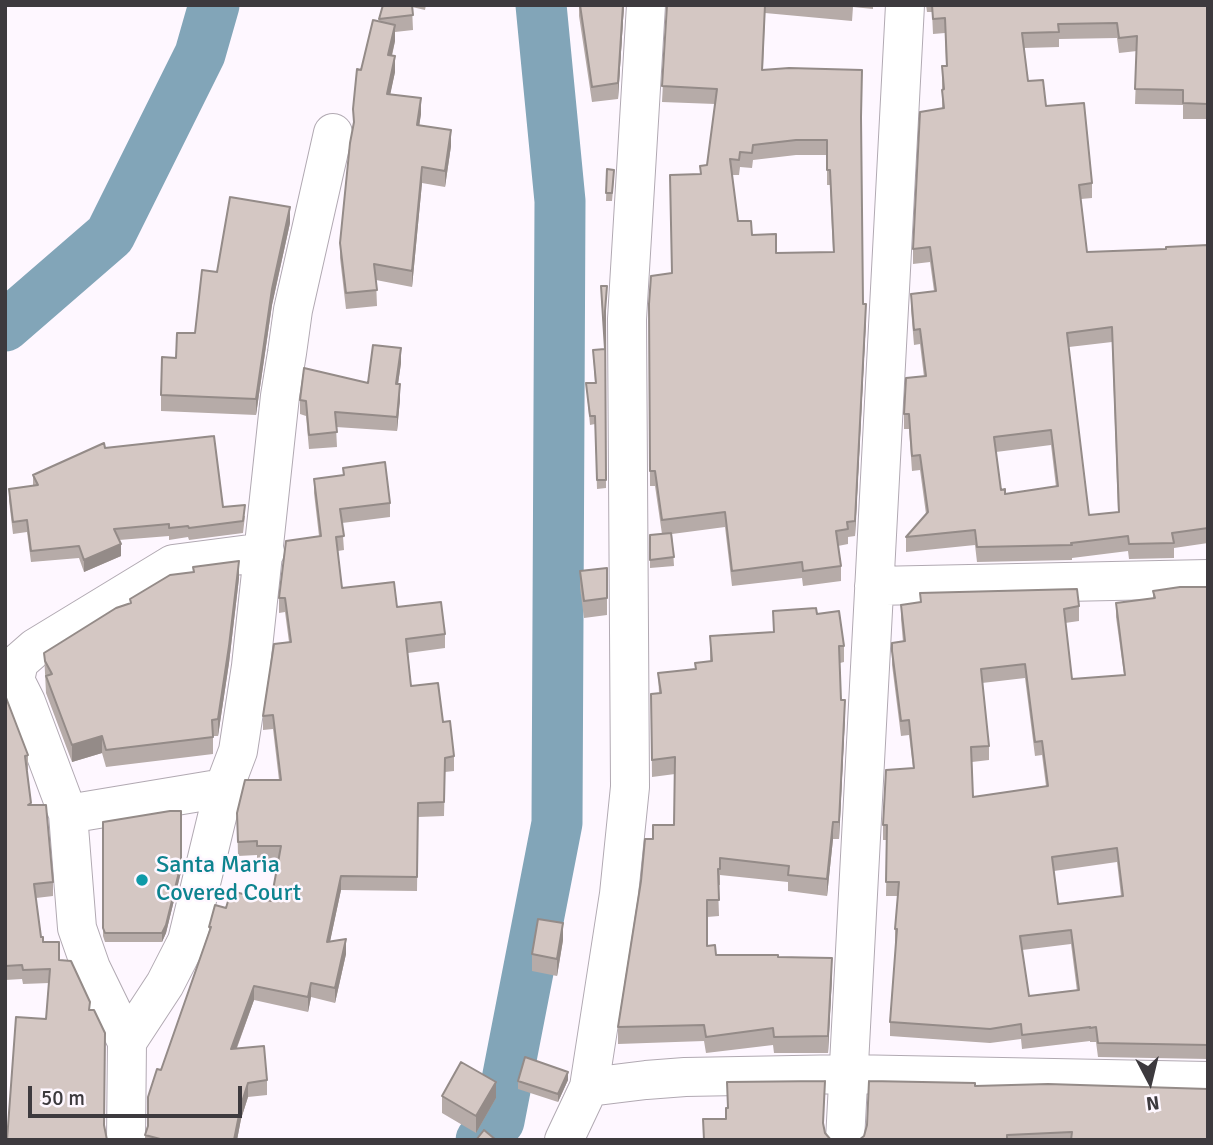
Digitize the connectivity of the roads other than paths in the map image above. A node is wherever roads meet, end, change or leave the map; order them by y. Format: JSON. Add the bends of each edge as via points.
{"nodes":[{"id":1,"x":646,"y":5,"type":"edge"},
{"id":2,"x":905,"y":5,"type":"edge"},
{"id":3,"x":333,"y":133,"type":"dead end"},
{"id":4,"x":265,"y":552,"type":"junction"},
{"id":5,"x":1208,"y":579,"type":"edge"},
{"id":6,"x":874,"y":586,"type":"junction"},
{"id":7,"x":224,"y":788,"type":"junction"},
{"id":8,"x":68,"y":814,"type":"junction"},
{"id":9,"x":127,"y":1042,"type":"junction"},
{"id":10,"x":848,"y":1074,"type":"junction"},
{"id":11,"x":1208,"y":1081,"type":"edge"},
{"id":12,"x":589,"y":1087,"type":"junction"},
{"id":13,"x":126,"y":1140,"type":"edge"},
{"id":14,"x":564,"y":1140,"type":"edge"},
{"id":15,"x":845,"y":1140,"type":"edge"}],
"edges":[{"from":1,"to":12,"type":"street","via":[[627,319],[630,787],[619,894]]},
{"from":2,"to":6,"type":"street"},
{"from":3,"to":4,"type":"street","via":[[290,332]]},
{"from":4,"to":7,"type":"street","via":[[247,705],[238,751]]},
{"from":4,"to":8,"type":"street","via":[[173,564],[19,662],[15,680]]},
{"from":5,"to":6,"type":"street"},
{"from":6,"to":10,"type":"street"},
{"from":7,"to":8,"type":"street"},
{"from":7,"to":9,"type":"street","via":[[187,941],[165,985]]},
{"from":8,"to":9,"type":"street","via":[[77,928]]},
{"from":9,"to":13,"type":"street"},
{"from":10,"to":11,"type":"street"},
{"from":10,"to":12,"type":"street","via":[[685,1077]]},
{"from":10,"to":15,"type":"street"},
{"from":12,"to":14,"type":"street"}]}
